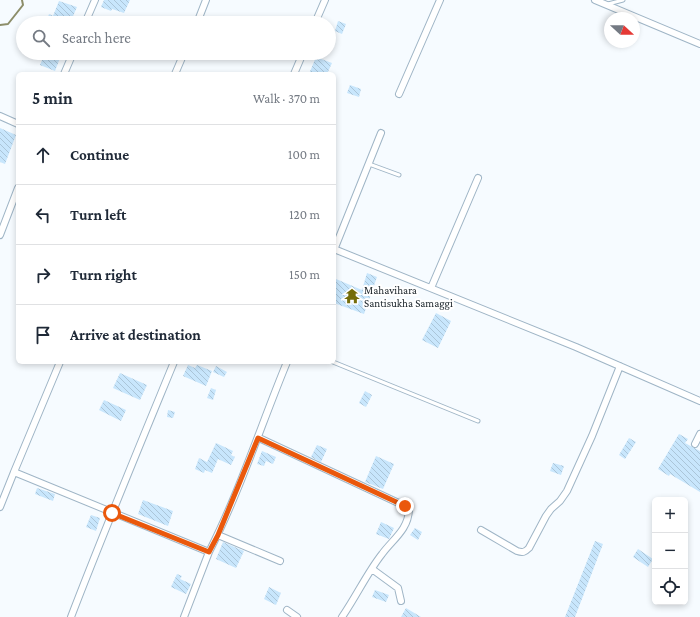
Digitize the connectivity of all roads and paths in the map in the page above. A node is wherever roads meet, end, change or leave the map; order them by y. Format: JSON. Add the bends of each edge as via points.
{"nodes":[{"id":1,"x":95,"y":0,"type":"edge"},
{"id":2,"x":206,"y":0,"type":"edge"},
{"id":3,"x":325,"y":0,"type":"edge"},
{"id":4,"x":440,"y":0,"type":"edge"},
{"id":5,"x":595,"y":0,"type":"edge"},
{"id":6,"x":623,"y":0,"type":"edge"},
{"id":7,"x":606,"y":4,"type":"junction"},
{"id":8,"x":89,"y":16,"type":"edge"},
{"id":9,"x":200,"y":16,"type":"edge"},
{"id":10,"x":318,"y":16,"type":"edge"},
{"id":11,"x":700,"y":44,"type":"edge"},
{"id":12,"x":70,"y":60,"type":"edge"},
{"id":13,"x":181,"y":60,"type":"edge"},
{"id":14,"x":300,"y":60,"type":"edge"},
{"id":15,"x":65,"y":72,"type":"edge"},
{"id":16,"x":177,"y":72,"type":"edge"},
{"id":17,"x":295,"y":72,"type":"edge"},
{"id":18,"x":399,"y":94,"type":"dead end"},
{"id":19,"x":0,"y":116,"type":"edge"},
{"id":20,"x":16,"y":123,"type":"edge"},
{"id":21,"x":381,"y":133,"type":"dead end"},
{"id":22,"x":368,"y":164,"type":"junction"},
{"id":23,"x":399,"y":175,"type":"dead end"},
{"id":24,"x":478,"y":178,"type":"dead end"},
{"id":25,"x":16,"y":193,"type":"edge"},
{"id":26,"x":0,"y":235,"type":"edge"},
{"id":27,"x":336,"y":244,"type":"edge"},
{"id":28,"x":336,"y":250,"type":"edge"},
{"id":29,"x":431,"y":288,"type":"junction"},
{"id":30,"x":336,"y":363,"type":"edge"},
{"id":31,"x":59,"y":364,"type":"edge"},
{"id":32,"x":174,"y":364,"type":"edge"},
{"id":33,"x":286,"y":364,"type":"edge"},
{"id":34,"x":620,"y":366,"type":"junction"},
{"id":35,"x":700,"y":401,"type":"edge"},
{"id":36,"x":478,"y":421,"type":"dead end"},
{"id":37,"x":700,"y":434,"type":"edge"},
{"id":38,"x":258,"y":438,"type":"junction"},
{"id":39,"x":695,"y":444,"type":"dead end"},
{"id":40,"x":14,"y":472,"type":"junction"},
{"id":41,"x":0,"y":507,"type":"edge"},
{"id":42,"x":112,"y":513,"type":"junction"},
{"id":43,"x":481,"y":530,"type":"dead end"},
{"id":44,"x":218,"y":535,"type":"junction"},
{"id":45,"x":209,"y":552,"type":"junction"},
{"id":46,"x":280,"y":561,"type":"dead end"},
{"id":47,"x":372,"y":569,"type":"junction"},
{"id":48,"x":402,"y":601,"type":"dead end"},
{"id":49,"x":287,"y":610,"type":"dead end"},
{"id":50,"x":342,"y":616,"type":"edge"},
{"id":51,"x":71,"y":617,"type":"edge"},
{"id":52,"x":184,"y":617,"type":"edge"},
{"id":53,"x":297,"y":617,"type":"edge"},
{"id":54,"x":350,"y":617,"type":"edge"}],
"edges":[{"from":1,"to":8,"type":"street"},
{"from":2,"to":9,"type":"street"},
{"from":3,"to":10,"type":"street"},
{"from":4,"to":18,"type":"street"},
{"from":5,"to":7,"type":"street"},
{"from":6,"to":7,"type":"lane"},
{"from":7,"to":11,"type":"street"},
{"from":12,"to":15,"type":"street"},
{"from":13,"to":16,"type":"street"},
{"from":14,"to":17,"type":"street"},
{"from":19,"to":20,"type":"street"},
{"from":21,"to":22,"type":"street"},
{"from":22,"to":23,"type":"lane"},
{"from":22,"to":27,"type":"street"},
{"from":24,"to":29,"type":"street"},
{"from":25,"to":26,"type":"street"},
{"from":28,"to":29,"type":"street"},
{"from":29,"to":34,"type":"street"},
{"from":30,"to":36,"type":"lane"},
{"from":31,"to":40,"type":"street"},
{"from":32,"to":42,"type":"street"},
{"from":33,"to":38,"type":"street"},
{"from":34,"to":35,"type":"street"},
{"from":34,"to":43,"type":"street","via":[[567,491],[546,516],[529,548],[526,551],[517,551]]},
{"from":37,"to":39,"type":"street"},
{"from":38,"to":44,"type":"street"},
{"from":38,"to":47,"type":"street","via":[[409,510],[409,519],[403,530]]},
{"from":40,"to":41,"type":"street"},
{"from":40,"to":42,"type":"street"},
{"from":42,"to":45,"type":"street"},
{"from":42,"to":51,"type":"street"},
{"from":44,"to":45,"type":"street"},
{"from":44,"to":46,"type":"street"},
{"from":45,"to":52,"type":"street"},
{"from":47,"to":48,"type":"street","via":[[398,588]]},
{"from":47,"to":50,"type":"street"},
{"from":49,"to":53,"type":"street"},
{"from":50,"to":54,"type":"street"}]}
